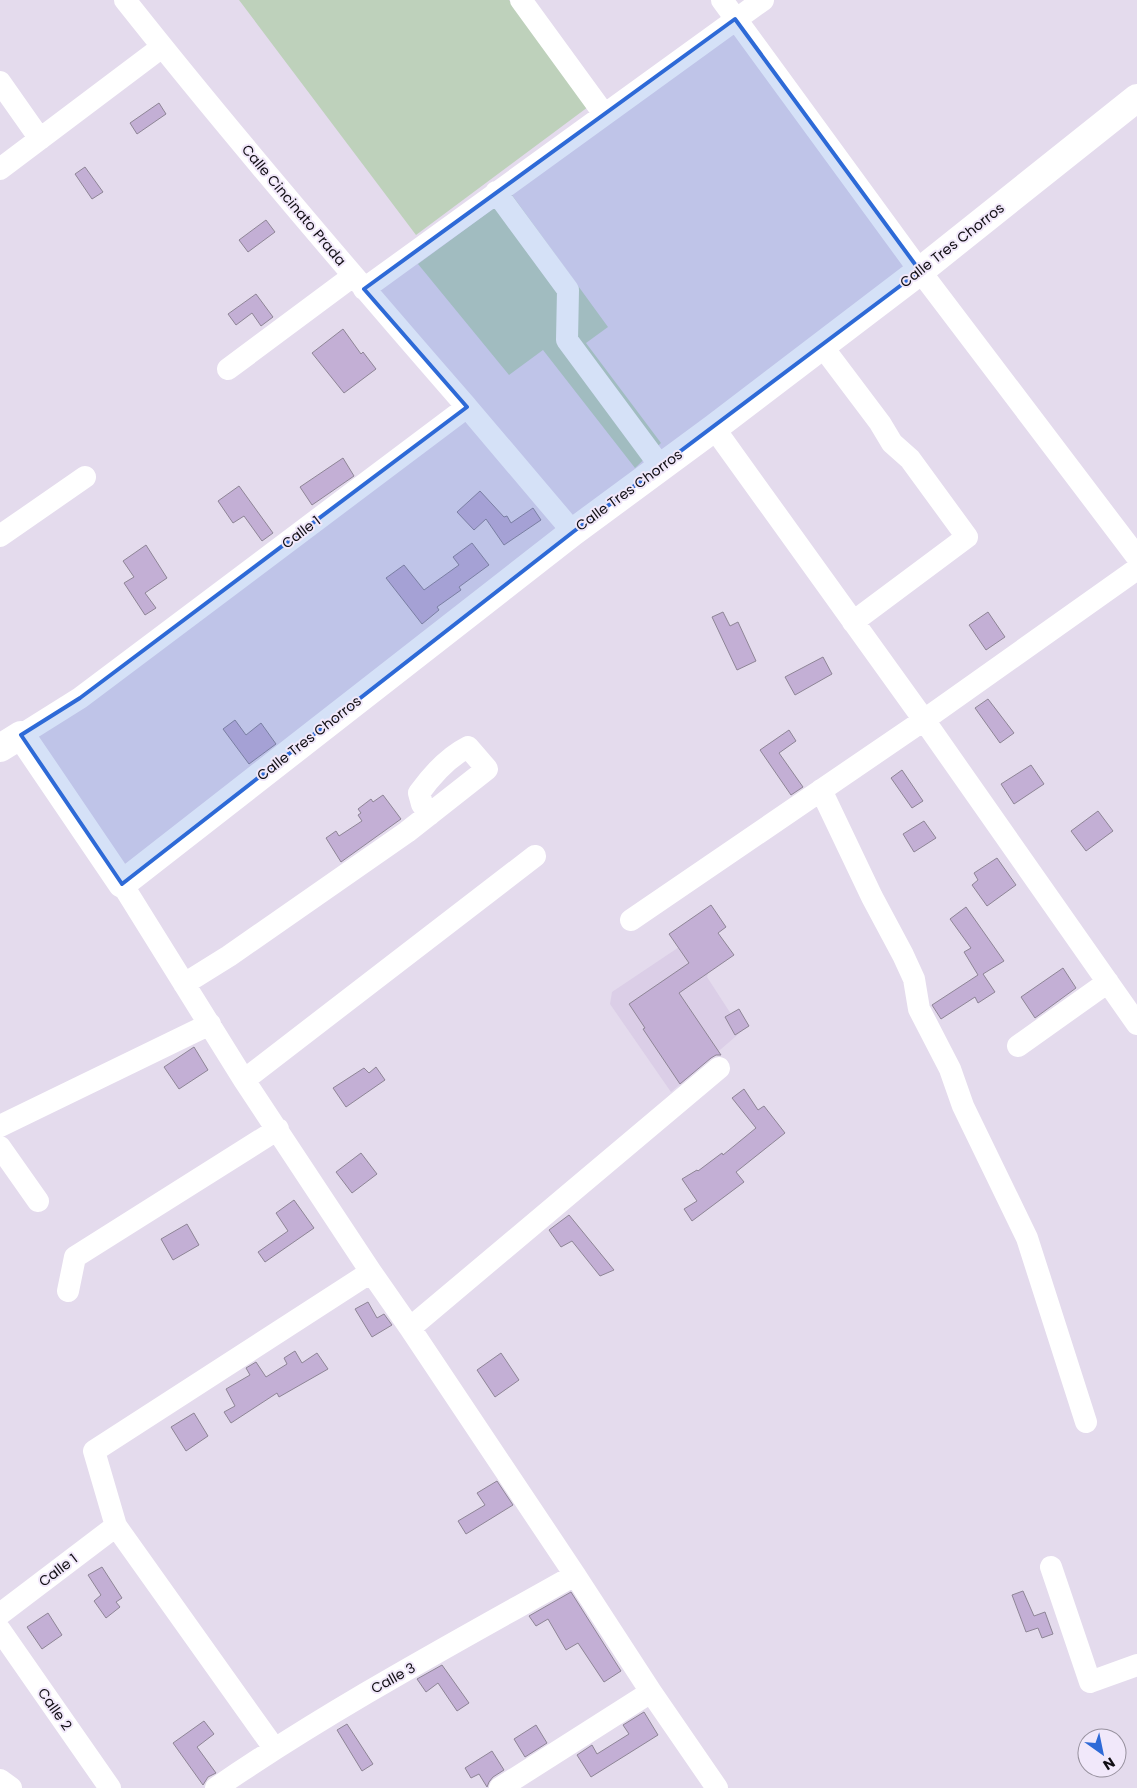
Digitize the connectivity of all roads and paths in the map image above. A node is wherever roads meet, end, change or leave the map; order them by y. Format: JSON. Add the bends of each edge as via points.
{"nodes":[{"id":1,"x":125,"y":0,"type":"edge"},
{"id":2,"x":520,"y":0,"type":"edge"},
{"id":3,"x":722,"y":0,"type":"edge"},
{"id":4,"x":763,"y":0,"type":"edge"},
{"id":5,"x":735,"y":19,"type":"junction"},
{"id":6,"x":162,"y":46,"type":"junction"},
{"id":7,"x":0,"y":82,"type":"edge"},
{"id":8,"x":1137,"y":98,"type":"edge"},
{"id":9,"x":604,"y":114,"type":"junction"},
{"id":10,"x":40,"y":139,"type":"junction"},
{"id":11,"x":0,"y":169,"type":"edge"},
{"id":12,"x":496,"y":192,"type":"junction"},
{"id":13,"x":920,"y":271,"type":"junction"},
{"id":14,"x":359,"y":283,"type":"junction"},
{"id":15,"x":822,"y":346,"type":"junction"},
{"id":16,"x":228,"y":369,"type":"dead end"},
{"id":17,"x":467,"y":407,"type":"junction"},
{"id":18,"x":714,"y":428,"type":"junction"},
{"id":19,"x":661,"y":467,"type":"junction"},
{"id":20,"x":85,"y":477,"type":"dead end"},
{"id":21,"x":573,"y":532,"type":"junction"},
{"id":22,"x":0,"y":536,"type":"edge"},
{"id":23,"x":1137,"y":556,"type":"edge"},
{"id":24,"x":1137,"y":569,"type":"edge"},
{"id":25,"x":853,"y":622,"type":"junction"},
{"id":26,"x":924,"y":720,"type":"junction"},
{"id":27,"x":10,"y":741,"type":"edge"},
{"id":28,"x":821,"y":790,"type":"junction"},
{"id":29,"x":429,"y":815,"type":"dead end"},
{"id":30,"x":535,"y":856,"type":"dead end"},
{"id":31,"x":122,"y":884,"type":"junction"},
{"id":32,"x":631,"y":920,"type":"dead end"},
{"id":33,"x":1108,"y":982,"type":"junction"},
{"id":34,"x":184,"y":984,"type":"junction"},
{"id":35,"x":210,"y":1024,"type":"junction"},
{"id":36,"x":1137,"y":1024,"type":"edge"},
{"id":37,"x":1018,"y":1046,"type":"dead end"},
{"id":38,"x":719,"y":1068,"type":"dead end"},
{"id":39,"x":244,"y":1080,"type":"junction"},
{"id":40,"x":0,"y":1126,"type":"edge"},
{"id":41,"x":278,"y":1129,"type":"junction"},
{"id":42,"x":0,"y":1147,"type":"edge"},
{"id":43,"x":38,"y":1201,"type":"dead end"},
{"id":44,"x":371,"y":1272,"type":"junction"},
{"id":45,"x":68,"y":1291,"type":"dead end"},
{"id":46,"x":410,"y":1328,"type":"junction"},
{"id":47,"x":1086,"y":1422,"type":"dead end"},
{"id":48,"x":116,"y":1526,"type":"junction"},
{"id":49,"x":1051,"y":1567,"type":"dead end"},
{"id":50,"x":575,"y":1575,"type":"junction"},
{"id":51,"x":0,"y":1614,"type":"edge"},
{"id":52,"x":0,"y":1630,"type":"edge"},
{"id":53,"x":1137,"y":1665,"type":"edge"},
{"id":54,"x":651,"y":1692,"type":"junction"},
{"id":55,"x":274,"y":1748,"type":"junction"},
{"id":56,"x":0,"y":1780,"type":"edge"},
{"id":57,"x":12,"y":1788,"type":"edge"},
{"id":58,"x":110,"y":1788,"type":"edge"},
{"id":59,"x":216,"y":1788,"type":"edge"},
{"id":60,"x":500,"y":1788,"type":"edge"},
{"id":61,"x":717,"y":1788,"type":"edge"}],
"edges":[{"from":1,"to":6,"type":"street","name":"Calle Cincinato Prada"},
{"from":2,"to":9,"type":"street"},
{"from":3,"to":5,"type":"street"},
{"from":4,"to":5,"type":"street"},
{"from":5,"to":9,"type":"street"},
{"from":5,"to":13,"type":"street"},
{"from":6,"to":10,"type":"street"},
{"from":6,"to":14,"type":"street","name":"Calle Cincinato Prada"},
{"from":7,"to":10,"type":"street"},
{"from":8,"to":13,"type":"main road","name":"Calle Tres Chorros"},
{"from":9,"to":12,"type":"street"},
{"from":10,"to":11,"type":"street"},
{"from":12,"to":14,"type":"street"},
{"from":12,"to":19,"type":"street","via":[[568,290],[567,340]]},
{"from":13,"to":15,"type":"main road","name":"Calle Tres Chorros"},
{"from":13,"to":23,"type":"street"},
{"from":14,"to":16,"type":"street"},
{"from":14,"to":17,"type":"street","name":"Calle Cincinato Prada"},
{"from":15,"to":18,"type":"main road","name":"Calle Tres Chorros"},
{"from":15,"to":25,"type":"street","via":[[892,443],[910,459],[967,537]]},
{"from":17,"to":21,"type":"street"},
{"from":17,"to":27,"type":"street","name":"Calle 1","via":[[80,698]]},
{"from":18,"to":19,"type":"main road","name":"Calle Tres Chorros"},
{"from":18,"to":25,"type":"street"},
{"from":19,"to":21,"type":"main road","name":"Calle Tres Chorros"},
{"from":20,"to":22,"type":"street"},
{"from":21,"to":31,"type":"main road","name":"Calle Tres Chorros"},
{"from":24,"to":26,"type":"street"},
{"from":25,"to":26,"type":"street"},
{"from":26,"to":28,"type":"street"},
{"from":26,"to":33,"type":"street"},
{"from":27,"to":31,"type":"main road"},
{"from":28,"to":32,"type":"street"},
{"from":28,"to":47,"type":"street","via":[[903,955],[914,979],[919,1009],[1027,1238]]},
{"from":29,"to":34,"type":"street"},
{"from":30,"to":39,"type":"street"},
{"from":31,"to":34,"type":"street"},
{"from":33,"to":36,"type":"street"},
{"from":33,"to":37,"type":"street"},
{"from":34,"to":35,"type":"street"},
{"from":35,"to":39,"type":"street"},
{"from":35,"to":40,"type":"street"},
{"from":38,"to":46,"type":"street"},
{"from":39,"to":41,"type":"street"},
{"from":41,"to":44,"type":"street"},
{"from":41,"to":45,"type":"street","via":[[75,1257]]},
{"from":42,"to":43,"type":"street"},
{"from":44,"to":46,"type":"street"},
{"from":44,"to":48,"type":"street","via":[[94,1451]]},
{"from":46,"to":50,"type":"street"},
{"from":48,"to":51,"type":"street","name":"Calle 1"},
{"from":48,"to":55,"type":"street"},
{"from":49,"to":53,"type":"street","via":[[1090,1682]]},
{"from":50,"to":54,"type":"street"},
{"from":50,"to":55,"type":"street","name":"Calle 3"},
{"from":52,"to":58,"type":"street","name":"Calle 2"},
{"from":54,"to":60,"type":"street"},
{"from":54,"to":61,"type":"street"},
{"from":55,"to":59,"type":"street","name":"Calle 3"},
{"from":56,"to":57,"type":"street"}]}
